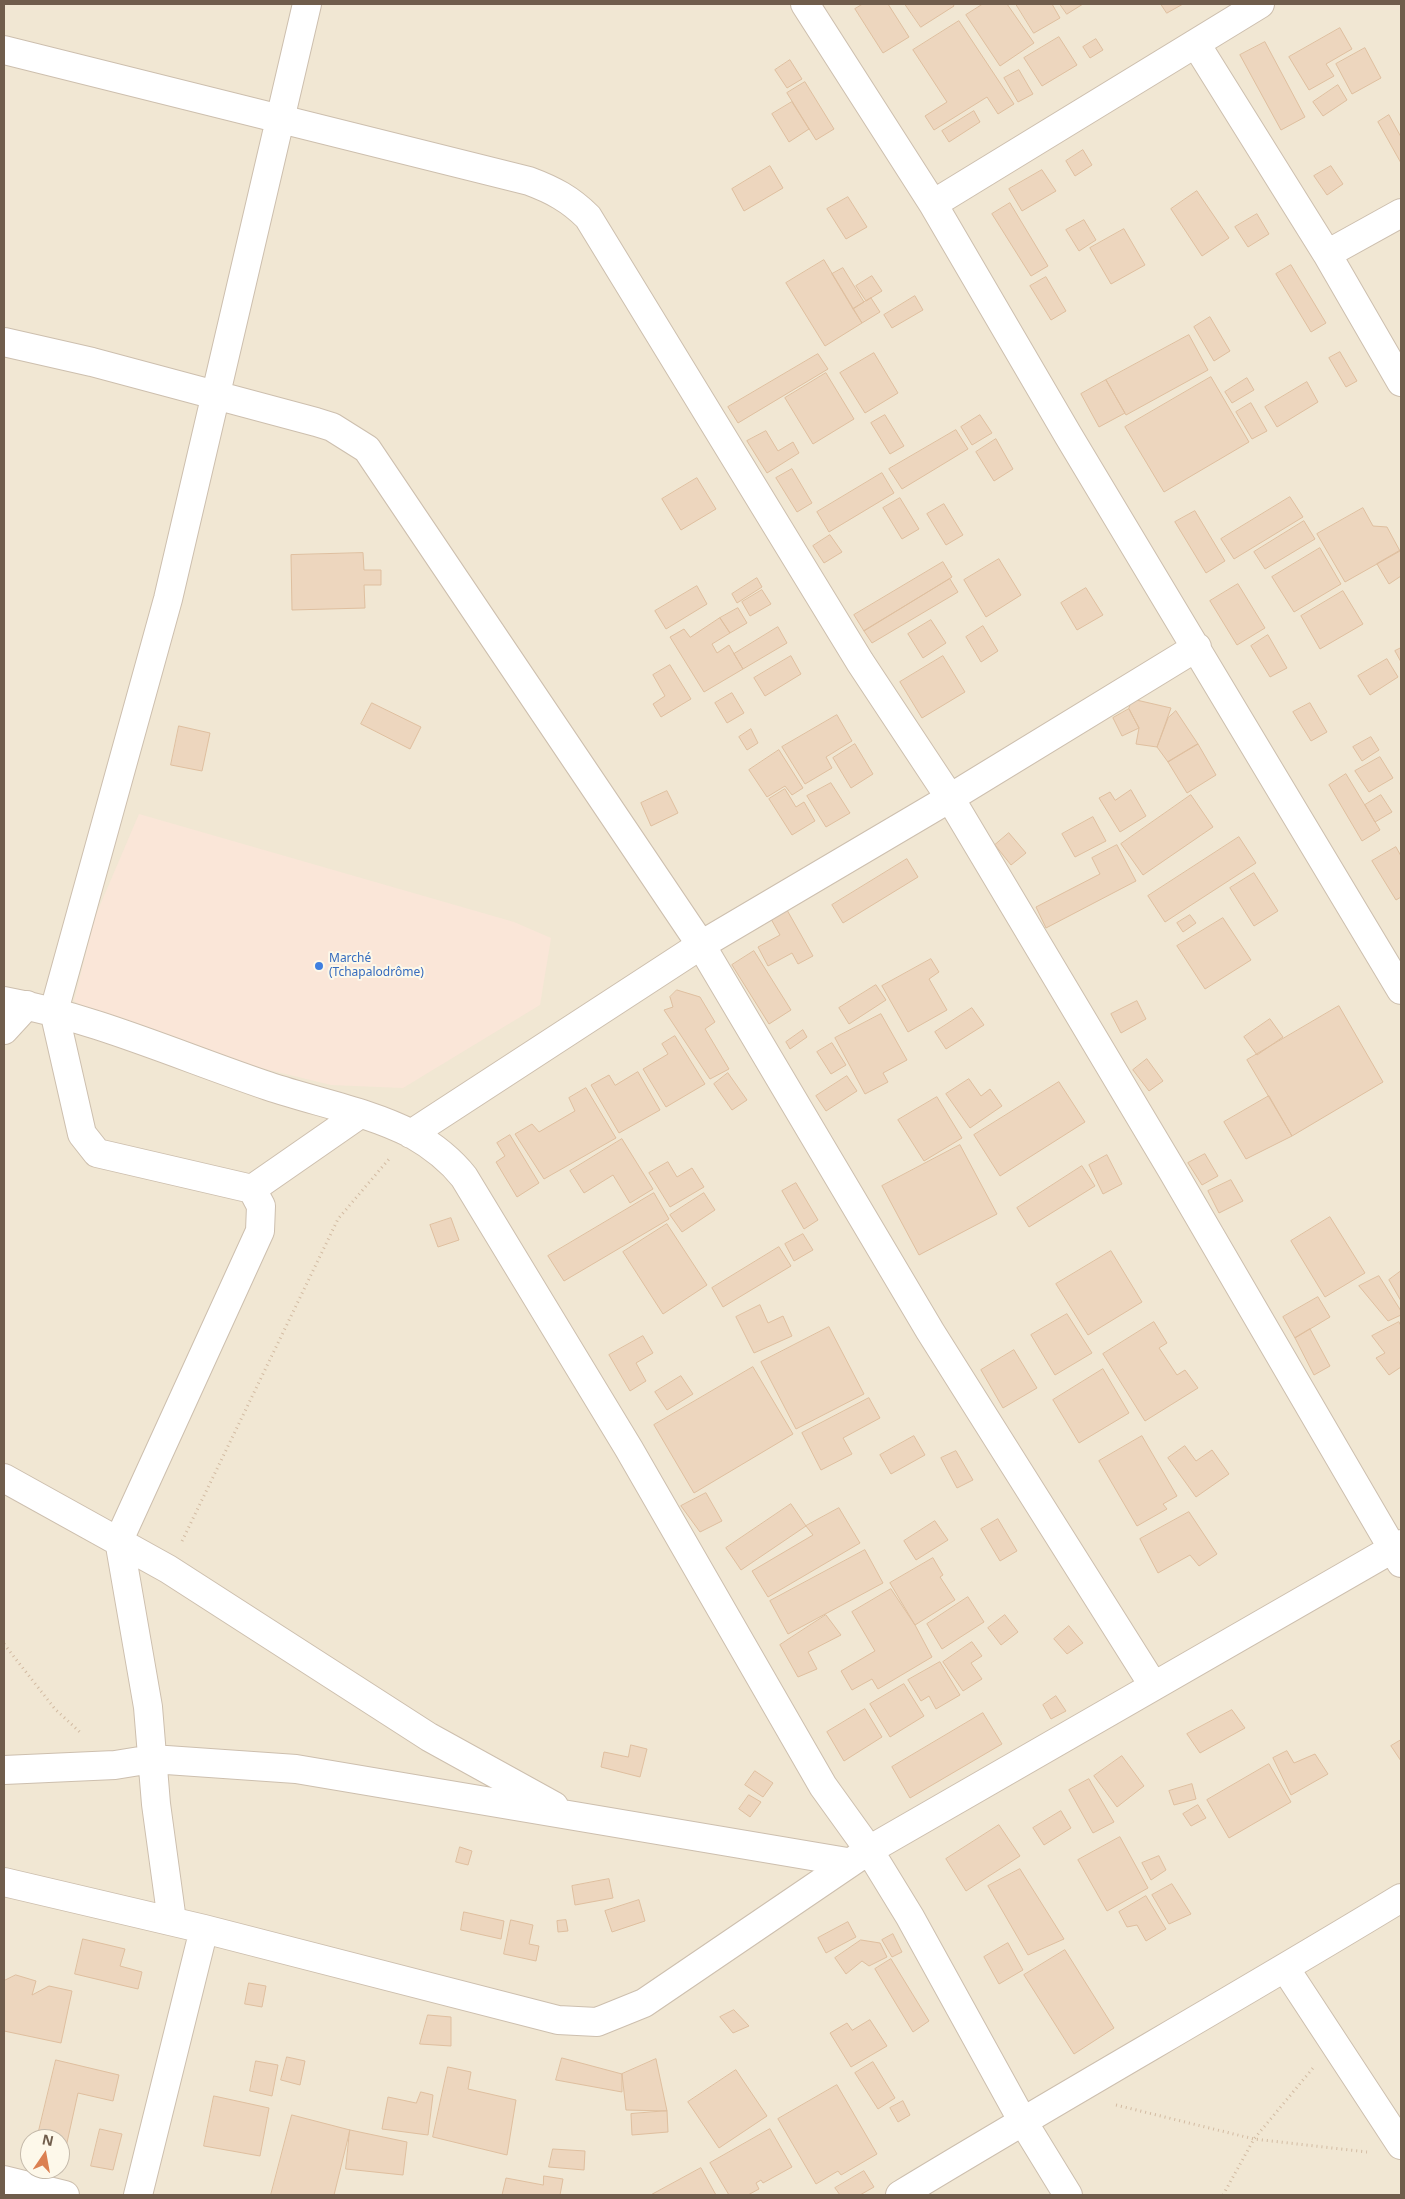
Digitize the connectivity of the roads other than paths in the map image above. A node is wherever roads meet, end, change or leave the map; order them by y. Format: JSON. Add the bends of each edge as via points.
{"nodes":[{"id":1,"x":307,"y":4,"type":"edge"},
{"id":2,"x":805,"y":4,"type":"edge"},
{"id":3,"x":1260,"y":4,"type":"edge"},
{"id":4,"x":1196,"y":44,"type":"junction"},
{"id":5,"x":4,"y":50,"type":"edge"},
{"id":6,"x":280,"y":118,"type":"junction"},
{"id":7,"x":933,"y":204,"type":"junction"},
{"id":8,"x":1401,"y":213,"type":"edge"},
{"id":9,"x":1327,"y":254,"type":"junction"},
{"id":10,"x":4,"y":342,"type":"edge"},
{"id":11,"x":1401,"y":382,"type":"edge"},
{"id":12,"x":217,"y":394,"type":"junction"},
{"id":13,"x":1197,"y":647,"type":"junction"},
{"id":14,"x":950,"y":798,"type":"junction"},
{"id":15,"x":701,"y":945,"type":"junction"},
{"id":16,"x":1401,"y":990,"type":"edge"},
{"id":17,"x":16,"y":1003,"type":"edge"},
{"id":18,"x":54,"y":1011,"type":"junction"},
{"id":19,"x":4,"y":1030,"type":"edge"},
{"id":20,"x":360,"y":1114,"type":"junction"},
{"id":21,"x":411,"y":1134,"type":"junction"},
{"id":22,"x":252,"y":1189,"type":"junction"},
{"id":23,"x":4,"y":1478,"type":"edge"},
{"id":24,"x":119,"y":1540,"type":"junction"},
{"id":25,"x":1399,"y":1552,"type":"edge"},
{"id":26,"x":1153,"y":1685,"type":"junction"},
{"id":27,"x":152,"y":1759,"type":"junction"},
{"id":28,"x":4,"y":1770,"type":"edge"},
{"id":29,"x":572,"y":1815,"type":"junction"},
{"id":30,"x":858,"y":1856,"type":"junction"},
{"id":31,"x":4,"y":1882,"type":"edge"},
{"id":32,"x":1401,"y":1898,"type":"edge"},
{"id":33,"x":172,"y":1921,"type":"junction"},
{"id":34,"x":204,"y":1929,"type":"junction"},
{"id":35,"x":1285,"y":1968,"type":"junction"},
{"id":36,"x":1022,"y":2120,"type":"junction"},
{"id":37,"x":1401,"y":2145,"type":"edge"},
{"id":38,"x":4,"y":2180,"type":"edge"},
{"id":39,"x":65,"y":2195,"type":"edge"},
{"id":40,"x":138,"y":2195,"type":"edge"},
{"id":41,"x":900,"y":2195,"type":"edge"},
{"id":42,"x":1068,"y":2195,"type":"edge"}],
"edges":[{"from":1,"to":6,"type":"street"},
{"from":2,"to":7,"type":"street"},
{"from":3,"to":4,"type":"street"},
{"from":4,"to":7,"type":"street"},
{"from":4,"to":9,"type":"street"},
{"from":5,"to":6,"type":"street"},
{"from":6,"to":12,"type":"street"},
{"from":6,"to":14,"type":"street","via":[[529,181],[555,190],[588,217],[860,662]]},
{"from":7,"to":13,"type":"street"},
{"from":8,"to":9,"type":"street"},
{"from":9,"to":11,"type":"street"},
{"from":10,"to":12,"type":"street"},
{"from":12,"to":15,"type":"street","via":[[332,427],[367,449]]},
{"from":12,"to":18,"type":"street","via":[[168,599]]},
{"from":13,"to":14,"type":"street"},
{"from":13,"to":16,"type":"street"},
{"from":14,"to":15,"type":"street"},
{"from":14,"to":25,"type":"street"},
{"from":15,"to":21,"type":"street"},
{"from":15,"to":26,"type":"street","via":[[930,1331]]},
{"from":17,"to":18,"type":"street"},
{"from":17,"to":19,"type":"street"},
{"from":18,"to":20,"type":"street","via":[[270,1087]]},
{"from":18,"to":22,"type":"street","via":[[82,1134],[97,1153]]},
{"from":20,"to":21,"type":"street"},
{"from":20,"to":22,"type":"street"},
{"from":21,"to":30,"type":"street","via":[[440,1150],[464,1177],[629,1449],[823,1786]]},
{"from":22,"to":24,"type":"street","via":[[261,1206],[260,1230]]},
{"from":23,"to":24,"type":"street"},
{"from":24,"to":27,"type":"street","via":[[148,1707]]},
{"from":24,"to":29,"type":"street","via":[[429,1737]]},
{"from":25,"to":26,"type":"street"},
{"from":26,"to":30,"type":"street"},
{"from":27,"to":28,"type":"street","via":[[115,1765]]},
{"from":27,"to":29,"type":"street","via":[[296,1769]]},
{"from":27,"to":33,"type":"street"},
{"from":29,"to":30,"type":"street"},
{"from":30,"to":34,"type":"street","via":[[644,2003],[597,2022],[558,2020]]},
{"from":30,"to":36,"type":"street","via":[[910,1917]]},
{"from":31,"to":33,"type":"street"},
{"from":32,"to":35,"type":"street"},
{"from":33,"to":34,"type":"street"},
{"from":34,"to":40,"type":"street"},
{"from":35,"to":36,"type":"street"},
{"from":35,"to":37,"type":"street"},
{"from":36,"to":41,"type":"street"},
{"from":36,"to":42,"type":"street"},
{"from":38,"to":39,"type":"street"}]}
